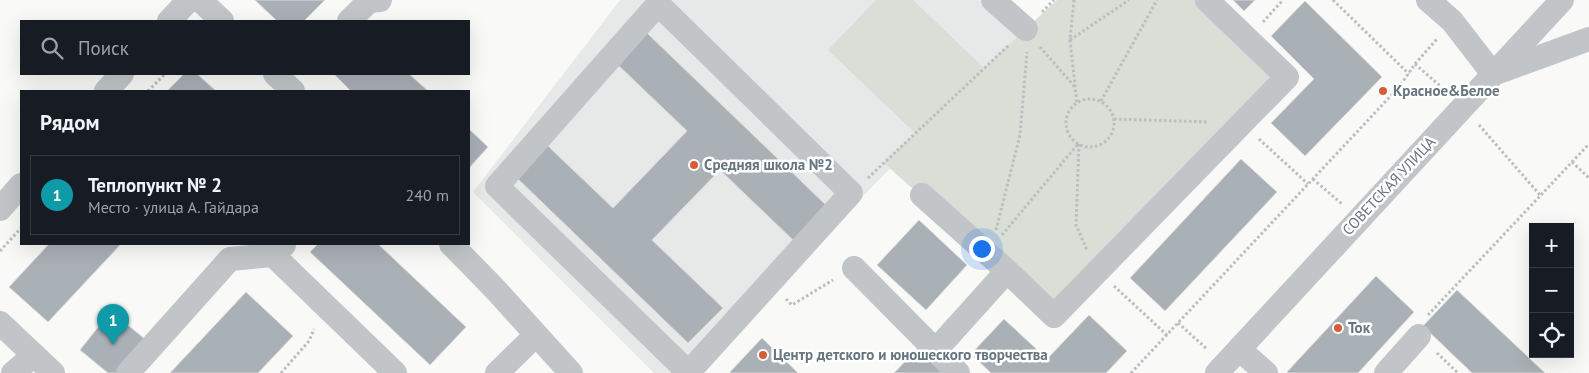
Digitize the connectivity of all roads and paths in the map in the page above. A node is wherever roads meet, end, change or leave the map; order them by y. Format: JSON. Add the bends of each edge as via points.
{"nodes":[{"id":1,"x":188,"y":0,"type":"edge"},
{"id":2,"x":200,"y":0,"type":"edge"},
{"id":3,"x":380,"y":0,"type":"edge"},
{"id":4,"x":992,"y":0,"type":"edge"},
{"id":5,"x":1074,"y":0,"type":"edge"},
{"id":6,"x":1129,"y":0,"type":"edge"},
{"id":7,"x":1157,"y":0,"type":"edge"},
{"id":8,"x":1207,"y":0,"type":"edge"},
{"id":9,"x":1333,"y":0,"type":"edge"},
{"id":10,"x":1428,"y":0,"type":"edge"},
{"id":11,"x":1562,"y":0,"type":"edge"},
{"id":12,"x":170,"y":20,"type":"edge"},
{"id":13,"x":221,"y":20,"type":"edge"},
{"id":14,"x":350,"y":20,"type":"edge"},
{"id":15,"x":1452,"y":22,"type":"junction"},
{"id":16,"x":1028,"y":32,"type":"junction"},
{"id":17,"x":1070,"y":40,"type":"junction"},
{"id":18,"x":1589,"y":40,"type":"edge"},
{"id":19,"x":1415,"y":64,"type":"junction"},
{"id":20,"x":1409,"y":74,"type":"junction"},
{"id":21,"x":1493,"y":74,"type":"junction"},
{"id":22,"x":121,"y":75,"type":"edge"},
{"id":23,"x":164,"y":75,"type":"edge"},
{"id":24,"x":1075,"y":87,"type":"junction"},
{"id":25,"x":107,"y":90,"type":"edge"},
{"id":26,"x":149,"y":90,"type":"edge"},
{"id":27,"x":1100,"y":101,"type":"junction"},
{"id":28,"x":1077,"y":103,"type":"junction"},
{"id":29,"x":1463,"y":107,"type":"junction"},
{"id":30,"x":1114,"y":119,"type":"junction"},
{"id":31,"x":1242,"y":124,"type":"junction"},
{"id":32,"x":1079,"y":144,"type":"junction"},
{"id":33,"x":1589,"y":144,"type":"edge"},
{"id":34,"x":1572,"y":162,"type":"junction"},
{"id":35,"x":1589,"y":178,"type":"edge"},
{"id":36,"x":1313,"y":179,"type":"junction"},
{"id":37,"x":1308,"y":184,"type":"junction"},
{"id":38,"x":20,"y":186,"type":"edge"},
{"id":39,"x":851,"y":193,"type":"junction"},
{"id":40,"x":922,"y":195,"type":"dead end"},
{"id":41,"x":1540,"y":195,"type":"junction"},
{"id":42,"x":0,"y":209,"type":"edge"},
{"id":43,"x":1359,"y":219,"type":"junction"},
{"id":44,"x":20,"y":229,"type":"edge"},
{"id":45,"x":452,"y":245,"type":"edge"},
{"id":46,"x":279,"y":250,"type":"edge"},
{"id":47,"x":0,"y":251,"type":"edge"},
{"id":48,"x":991,"y":251,"type":"junction"},
{"id":49,"x":854,"y":268,"type":"dead end"},
{"id":50,"x":1008,"y":270,"type":"junction"},
{"id":51,"x":1098,"y":272,"type":"junction"},
{"id":52,"x":771,"y":283,"type":"junction"},
{"id":53,"x":872,"y":286,"type":"junction"},
{"id":54,"x":325,"y":306,"type":"junction"},
{"id":55,"x":0,"y":323,"type":"edge"},
{"id":56,"x":1178,"y":323,"type":"junction"},
{"id":57,"x":1167,"y":334,"type":"junction"},
{"id":58,"x":536,"y":335,"type":"junction"},
{"id":59,"x":1419,"y":336,"type":"junction"},
{"id":60,"x":935,"y":351,"type":"junction"},
{"id":61,"x":34,"y":355,"type":"junction"},
{"id":62,"x":1227,"y":362,"type":"edge"},
{"id":63,"x":13,"y":373,"type":"edge"},
{"id":64,"x":53,"y":373,"type":"edge"},
{"id":65,"x":128,"y":373,"type":"edge"},
{"id":66,"x":281,"y":373,"type":"edge"},
{"id":67,"x":394,"y":373,"type":"edge"},
{"id":68,"x":497,"y":373,"type":"edge"},
{"id":69,"x":571,"y":373,"type":"edge"},
{"id":70,"x":688,"y":373,"type":"edge"},
{"id":71,"x":958,"y":373,"type":"edge"},
{"id":72,"x":1131,"y":373,"type":"edge"},
{"id":73,"x":1266,"y":373,"type":"edge"},
{"id":74,"x":1386,"y":373,"type":"edge"},
{"id":75,"x":1458,"y":373,"type":"edge"}],
"edges":[{"from":1,"to":12,"type":"street"},
{"from":2,"to":13,"type":"street"},
{"from":3,"to":14,"type":"street","via":[[369,0]]},
{"from":4,"to":16,"type":"street"},
{"from":5,"to":17,"type":"path"},
{"from":6,"to":17,"type":"path"},
{"from":7,"to":27,"type":"path"},
{"from":8,"to":31,"type":"street","via":[[1287,77]]},
{"from":9,"to":20,"type":"path"},
{"from":10,"to":15,"type":"street"},
{"from":11,"to":21,"type":"street","name":"СОВЕТСКАЯ УЛИЦА"},
{"from":15,"to":19,"type":"path"},
{"from":15,"to":21,"type":"street"},
{"from":16,"to":24,"type":"path"},
{"from":16,"to":39,"type":"path"},
{"from":16,"to":48,"type":"path","via":[[1020,135]]},
{"from":17,"to":24,"type":"path"},
{"from":18,"to":21,"type":"street"},
{"from":19,"to":20,"type":"path"},
{"from":19,"to":29,"type":"path"},
{"from":20,"to":36,"type":"path"},
{"from":21,"to":29,"type":"street","name":"СОВЕТСКАЯ УЛИЦА"},
{"from":22,"to":25,"type":"street"},
{"from":23,"to":26,"type":"path"},
{"from":24,"to":28,"type":"path"},
{"from":27,"to":28,"type":"path","via":[[1092,99]]},
{"from":27,"to":30,"type":"path","via":[[1108,106]]},
{"from":28,"to":32,"type":"path","via":[[1067,116],[1066,124],[1068,133]]},
{"from":29,"to":41,"type":"path"},
{"from":29,"to":43,"type":"street","name":"СОВЕТСКАЯ УЛИЦА"},
{"from":30,"to":31,"type":"path"},
{"from":30,"to":32,"type":"path","via":[[1114,127],[1107,140],[1093,146]]},
{"from":31,"to":37,"type":"path"},
{"from":31,"to":51,"type":"street"},
{"from":32,"to":48,"type":"path"},
{"from":32,"to":51,"type":"path","via":[[1076,225]]},
{"from":33,"to":34,"type":"path"},
{"from":34,"to":35,"type":"path"},
{"from":34,"to":41,"type":"path"},
{"from":36,"to":37,"type":"path"},
{"from":36,"to":43,"type":"path"},
{"from":37,"to":56,"type":"path"},
{"from":38,"to":42,"type":"street"},
{"from":39,"to":52,"type":"street"},
{"from":39,"to":70,"type":"street","via":[[658,4],[497,186]]},
{"from":40,"to":48,"type":"street"},
{"from":41,"to":59,"type":"path","via":[[1413,331]]},
{"from":43,"to":62,"type":"street","name":"СОВЕТСКАЯ УЛИЦА"},
{"from":44,"to":47,"type":"path"},
{"from":45,"to":58,"type":"street"},
{"from":46,"to":54,"type":"street"},
{"from":46,"to":65,"type":"street","via":[[230,259]]},
{"from":48,"to":50,"type":"street"},
{"from":49,"to":53,"type":"street"},
{"from":50,"to":51,"type":"street","via":[[1054,316]]},
{"from":50,"to":60,"type":"street"},
{"from":51,"to":57,"type":"path"},
{"from":52,"to":53,"type":"path","via":[[792,305],[838,276]]},
{"from":52,"to":70,"type":"street"},
{"from":53,"to":60,"type":"street"},
{"from":54,"to":66,"type":"path","via":[[309,341]]},
{"from":54,"to":67,"type":"street"},
{"from":55,"to":61,"type":"street"},
{"from":56,"to":57,"type":"path"},
{"from":56,"to":62,"type":"path"},
{"from":57,"to":72,"type":"path"},
{"from":58,"to":68,"type":"street"},
{"from":58,"to":69,"type":"street"},
{"from":59,"to":74,"type":"street"},
{"from":59,"to":75,"type":"path"},
{"from":60,"to":71,"type":"street"},
{"from":61,"to":63,"type":"street"},
{"from":61,"to":64,"type":"street"},
{"from":62,"to":73,"type":"street"}]}
